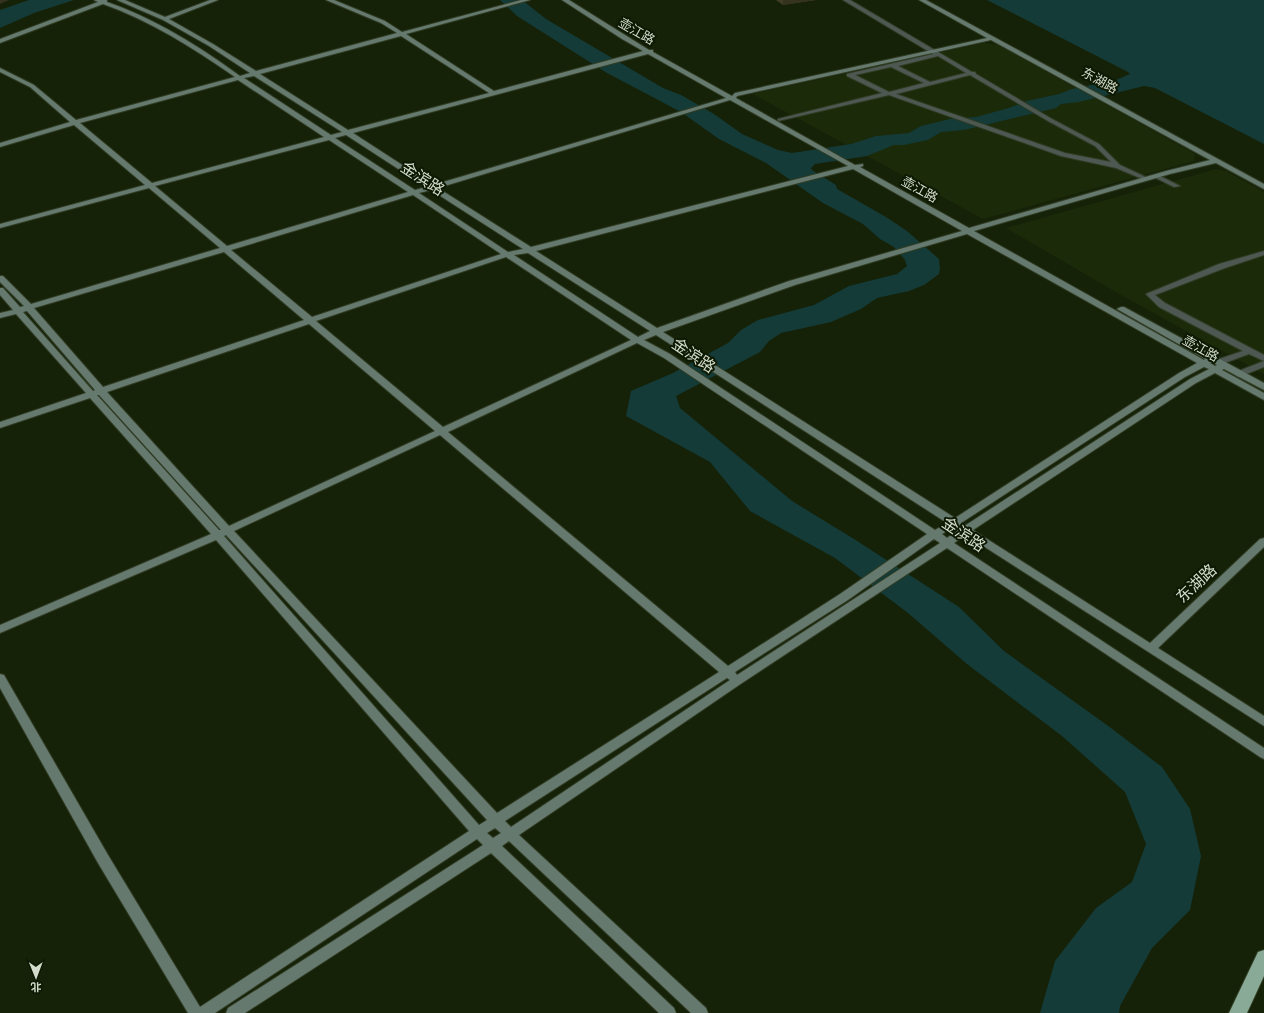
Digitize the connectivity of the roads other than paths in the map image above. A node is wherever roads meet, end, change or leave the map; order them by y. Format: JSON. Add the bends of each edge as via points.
{"nodes":[{"id":1,"x":120,"y":0,"type":"edge"},
{"id":2,"x":215,"y":0,"type":"edge"},
{"id":3,"x":329,"y":0,"type":"edge"},
{"id":4,"x":527,"y":0,"type":"edge"},
{"id":5,"x":565,"y":0,"type":"edge"},
{"id":6,"x":572,"y":0,"type":"edge"},
{"id":7,"x":846,"y":0,"type":"edge"},
{"id":8,"x":922,"y":0,"type":"edge"},
{"id":9,"x":102,"y":1,"type":"edge"},
{"id":10,"x":166,"y":20,"type":"junction"},
{"id":11,"x":404,"y":34,"type":"junction"},
{"id":12,"x":993,"y":38,"type":"junction"},
{"id":13,"x":0,"y":41,"type":"edge"},
{"id":14,"x":652,"y":51,"type":"junction"},
{"id":15,"x":937,"y":53,"type":"junction"},
{"id":16,"x":241,"y":65,"type":"junction"},
{"id":17,"x":892,"y":65,"type":"junction"},
{"id":18,"x":226,"y":68,"type":"junction"},
{"id":19,"x":0,"y":70,"type":"edge"},
{"id":20,"x":973,"y":73,"type":"junction"},
{"id":21,"x":255,"y":74,"type":"junction"},
{"id":22,"x":241,"y":79,"type":"junction"},
{"id":23,"x":930,"y":84,"type":"junction"},
{"id":24,"x":272,"y":86,"type":"junction"},
{"id":25,"x":258,"y":90,"type":"junction"},
{"id":26,"x":493,"y":93,"type":"junction"},
{"id":27,"x":889,"y":94,"type":"junction"},
{"id":28,"x":732,"y":95,"type":"junction"},
{"id":29,"x":780,"y":120,"type":"junction"},
{"id":30,"x":76,"y":122,"type":"junction"},
{"id":31,"x":346,"y":133,"type":"junction"},
{"id":32,"x":332,"y":138,"type":"junction"},
{"id":33,"x":0,"y":145,"type":"edge"},
{"id":34,"x":823,"y":146,"type":"junction"},
{"id":35,"x":1216,"y":161,"type":"junction"},
{"id":36,"x":855,"y":164,"type":"junction"},
{"id":37,"x":1118,"y":166,"type":"junction"},
{"id":38,"x":1156,"y":176,"type":"junction"},
{"id":39,"x":1148,"y":179,"type":"junction"},
{"id":40,"x":428,"y":185,"type":"junction"},
{"id":41,"x":152,"y":186,"type":"junction"},
{"id":42,"x":1176,"y":186,"type":"dead end"},
{"id":43,"x":1264,"y":187,"type":"edge"},
{"id":44,"x":412,"y":190,"type":"junction"},
{"id":45,"x":0,"y":226,"type":"edge"},
{"id":46,"x":974,"y":230,"type":"junction"},
{"id":47,"x":223,"y":247,"type":"junction"},
{"id":48,"x":530,"y":250,"type":"junction"},
{"id":49,"x":1264,"y":253,"type":"edge"},
{"id":50,"x":508,"y":254,"type":"junction"},
{"id":51,"x":0,"y":278,"type":"edge"},
{"id":52,"x":0,"y":290,"type":"edge"},
{"id":53,"x":22,"y":307,"type":"junction"},
{"id":54,"x":0,"y":311,"type":"edge"},
{"id":55,"x":0,"y":316,"type":"edge"},
{"id":56,"x":310,"y":320,"type":"junction"},
{"id":57,"x":657,"y":331,"type":"junction"},
{"id":58,"x":639,"y":341,"type":"junction"},
{"id":59,"x":1250,"y":351,"type":"junction"},
{"id":60,"x":1264,"y":359,"type":"edge"},
{"id":61,"x":1214,"y":364,"type":"junction"},
{"id":62,"x":1264,"y":364,"type":"edge"},
{"id":63,"x":1239,"y":374,"type":"junction"},
{"id":64,"x":1264,"y":387,"type":"edge"},
{"id":65,"x":97,"y":393,"type":"junction"},
{"id":66,"x":1264,"y":397,"type":"edge"},
{"id":67,"x":0,"y":425,"type":"edge"},
{"id":68,"x":441,"y":432,"type":"junction"},
{"id":69,"x":955,"y":523,"type":"junction"},
{"id":70,"x":967,"y":531,"type":"junction"},
{"id":71,"x":223,"y":532,"type":"junction"},
{"id":72,"x":935,"y":534,"type":"junction"},
{"id":73,"x":1264,"y":541,"type":"edge"},
{"id":74,"x":948,"y":543,"type":"junction"},
{"id":75,"x":0,"y":628,"type":"edge"},
{"id":76,"x":1150,"y":649,"type":"junction"},
{"id":77,"x":727,"y":672,"type":"junction"},
{"id":78,"x":0,"y":678,"type":"edge"},
{"id":79,"x":738,"y":680,"type":"junction"},
{"id":80,"x":1264,"y":722,"type":"edge"},
{"id":81,"x":1264,"y":754,"type":"edge"},
{"id":82,"x":496,"y":821,"type":"junction"},
{"id":83,"x":478,"y":832,"type":"junction"},
{"id":84,"x":510,"y":834,"type":"junction"},
{"id":85,"x":493,"y":845,"type":"junction"},
{"id":86,"x":1264,"y":957,"type":"edge"},
{"id":87,"x":196,"y":1013,"type":"edge"},
{"id":88,"x":202,"y":1013,"type":"edge"},
{"id":89,"x":233,"y":1013,"type":"edge"},
{"id":90,"x":669,"y":1013,"type":"edge"},
{"id":91,"x":701,"y":1013,"type":"edge"},
{"id":92,"x":1238,"y":1013,"type":"edge"}],
"edges":[{"from":1,"to":10,"type":"main road","name":"金滨路"},
{"from":2,"to":10,"type":"main road"},
{"from":3,"to":11,"type":"main road","via":[[377,18]]},
{"from":4,"to":11,"type":"main road"},
{"from":5,"to":14,"type":"main road","name":"壶江路","via":[[602,25]]},
{"from":6,"to":14,"type":"main road","name":"壶江路"},
{"from":7,"to":15,"type":"street"},
{"from":8,"to":12,"type":"main road","name":"东湖路"},
{"from":9,"to":13,"type":"main road"},
{"from":9,"to":18,"type":"main road","name":"金滨路","via":[[167,30]]},
{"from":10,"to":16,"type":"main road","name":"金滨路"},
{"from":11,"to":21,"type":"main road"},
{"from":11,"to":26,"type":"main road"},
{"from":12,"to":15,"type":"main road"},
{"from":12,"to":35,"type":"main road","name":"东湖路"},
{"from":14,"to":26,"type":"main road"},
{"from":14,"to":28,"type":"main road","name":"壶江路"},
{"from":15,"to":17,"type":"street"},
{"from":15,"to":20,"type":"street"},
{"from":15,"to":28,"type":"main road"},
{"from":16,"to":18,"type":"main road"},
{"from":16,"to":21,"type":"main road","name":"金滨路"},
{"from":17,"to":23,"type":"street"},
{"from":17,"to":27,"type":"street","via":[[849,75]]},
{"from":18,"to":22,"type":"main road","name":"金滨路"},
{"from":19,"to":30,"type":"main road","via":[[32,86]]},
{"from":20,"to":23,"type":"street"},
{"from":20,"to":37,"type":"street","via":[[1097,145]]},
{"from":21,"to":22,"type":"main road"},
{"from":21,"to":24,"type":"main road","name":"金滨路"},
{"from":22,"to":25,"type":"main road","name":"金滨路"},
{"from":22,"to":30,"type":"main road"},
{"from":23,"to":27,"type":"street"},
{"from":24,"to":25,"type":"main road"},
{"from":24,"to":31,"type":"main road","name":"金滨路"},
{"from":25,"to":32,"type":"main road","name":"金滨路"},
{"from":26,"to":31,"type":"main road"},
{"from":27,"to":29,"type":"street"},
{"from":27,"to":37,"type":"street","via":[[1063,155]]},
{"from":28,"to":29,"type":"main road","name":"壶江路"},
{"from":28,"to":34,"type":"main road","name":"壶江路"},
{"from":28,"to":40,"type":"main road"},
{"from":29,"to":34,"type":"main road","name":"壶江路"},
{"from":30,"to":33,"type":"main road"},
{"from":30,"to":41,"type":"main road"},
{"from":31,"to":32,"type":"main road"},
{"from":31,"to":40,"type":"main road","name":"金滨路"},
{"from":32,"to":41,"type":"main road"},
{"from":32,"to":44,"type":"main road","name":"金滨路"},
{"from":34,"to":36,"type":"main road","name":"壶江路"},
{"from":35,"to":38,"type":"main road"},
{"from":35,"to":43,"type":"main road","name":"东湖路"},
{"from":36,"to":46,"type":"main road","name":"壶江路"},
{"from":36,"to":48,"type":"main road","via":[[837,172]]},
{"from":37,"to":39,"type":"street"},
{"from":38,"to":39,"type":"main road"},
{"from":38,"to":42,"type":"street"},
{"from":39,"to":46,"type":"main road"},
{"from":40,"to":44,"type":"main road"},
{"from":40,"to":48,"type":"main road","name":"金滨路"},
{"from":41,"to":45,"type":"main road"},
{"from":41,"to":47,"type":"main road"},
{"from":44,"to":47,"type":"main road"},
{"from":44,"to":50,"type":"main road","name":"金滨路"},
{"from":46,"to":57,"type":"main road","via":[[741,300]]},
{"from":46,"to":61,"type":"main road","name":"壶江路"},
{"from":47,"to":53,"type":"main road"},
{"from":47,"to":56,"type":"main road"},
{"from":48,"to":50,"type":"main road"},
{"from":48,"to":57,"type":"main road","name":"金滨路"},
{"from":49,"to":59,"type":"street","via":[[1150,294],[1162,305]]},
{"from":50,"to":56,"type":"main road"},
{"from":50,"to":58,"type":"main road","name":"金滨路"},
{"from":51,"to":53,"type":"main road"},
{"from":52,"to":53,"type":"main road"},
{"from":53,"to":54,"type":"main road"},
{"from":53,"to":55,"type":"main road"},
{"from":53,"to":65,"type":"main road"},
{"from":56,"to":65,"type":"main road"},
{"from":56,"to":68,"type":"main road"},
{"from":57,"to":58,"type":"main road"},
{"from":57,"to":69,"type":"main road","name":"金滨路"},
{"from":58,"to":68,"type":"main road"},
{"from":58,"to":72,"type":"main road","name":"金滨路","via":[[667,356]]},
{"from":59,"to":60,"type":"street"},
{"from":59,"to":61,"type":"street"},
{"from":61,"to":63,"type":"main road","name":"壶江路"},
{"from":61,"to":66,"type":"main road","name":"壶江路"},
{"from":61,"to":69,"type":"main road"},
{"from":61,"to":70,"type":"main road","via":[[1193,381]]},
{"from":62,"to":63,"type":"street"},
{"from":63,"to":64,"type":"main road","name":"壶江路"},
{"from":65,"to":67,"type":"main road"},
{"from":65,"to":71,"type":"main road","via":[[177,491]]},
{"from":68,"to":71,"type":"main road"},
{"from":68,"to":77,"type":"main road"},
{"from":69,"to":70,"type":"main road","name":"金滨路"},
{"from":69,"to":72,"type":"main road"},
{"from":70,"to":74,"type":"main road"},
{"from":70,"to":76,"type":"main road","name":"金滨路"},
{"from":71,"to":75,"type":"main road"},
{"from":71,"to":82,"type":"main road"},
{"from":71,"to":83,"type":"main road"},
{"from":72,"to":74,"type":"main road","name":"金滨路"},
{"from":72,"to":77,"type":"main road","via":[[844,597]]},
{"from":73,"to":76,"type":"main road","name":"东湖路"},
{"from":74,"to":79,"type":"main road"},
{"from":74,"to":81,"type":"main road","name":"金滨路"},
{"from":76,"to":80,"type":"main road","name":"金滨路"},
{"from":77,"to":79,"type":"main road"},
{"from":77,"to":82,"type":"main road"},
{"from":78,"to":87,"type":"main road","via":[[103,859]]},
{"from":79,"to":84,"type":"main road"},
{"from":82,"to":83,"type":"main road"},
{"from":82,"to":84,"type":"main road"},
{"from":83,"to":85,"type":"main road"},
{"from":83,"to":88,"type":"main road"},
{"from":84,"to":85,"type":"main road"},
{"from":84,"to":91,"type":"main road"},
{"from":85,"to":89,"type":"main road"},
{"from":85,"to":90,"type":"main road"},
{"from":86,"to":92,"type":"highway"}]}
